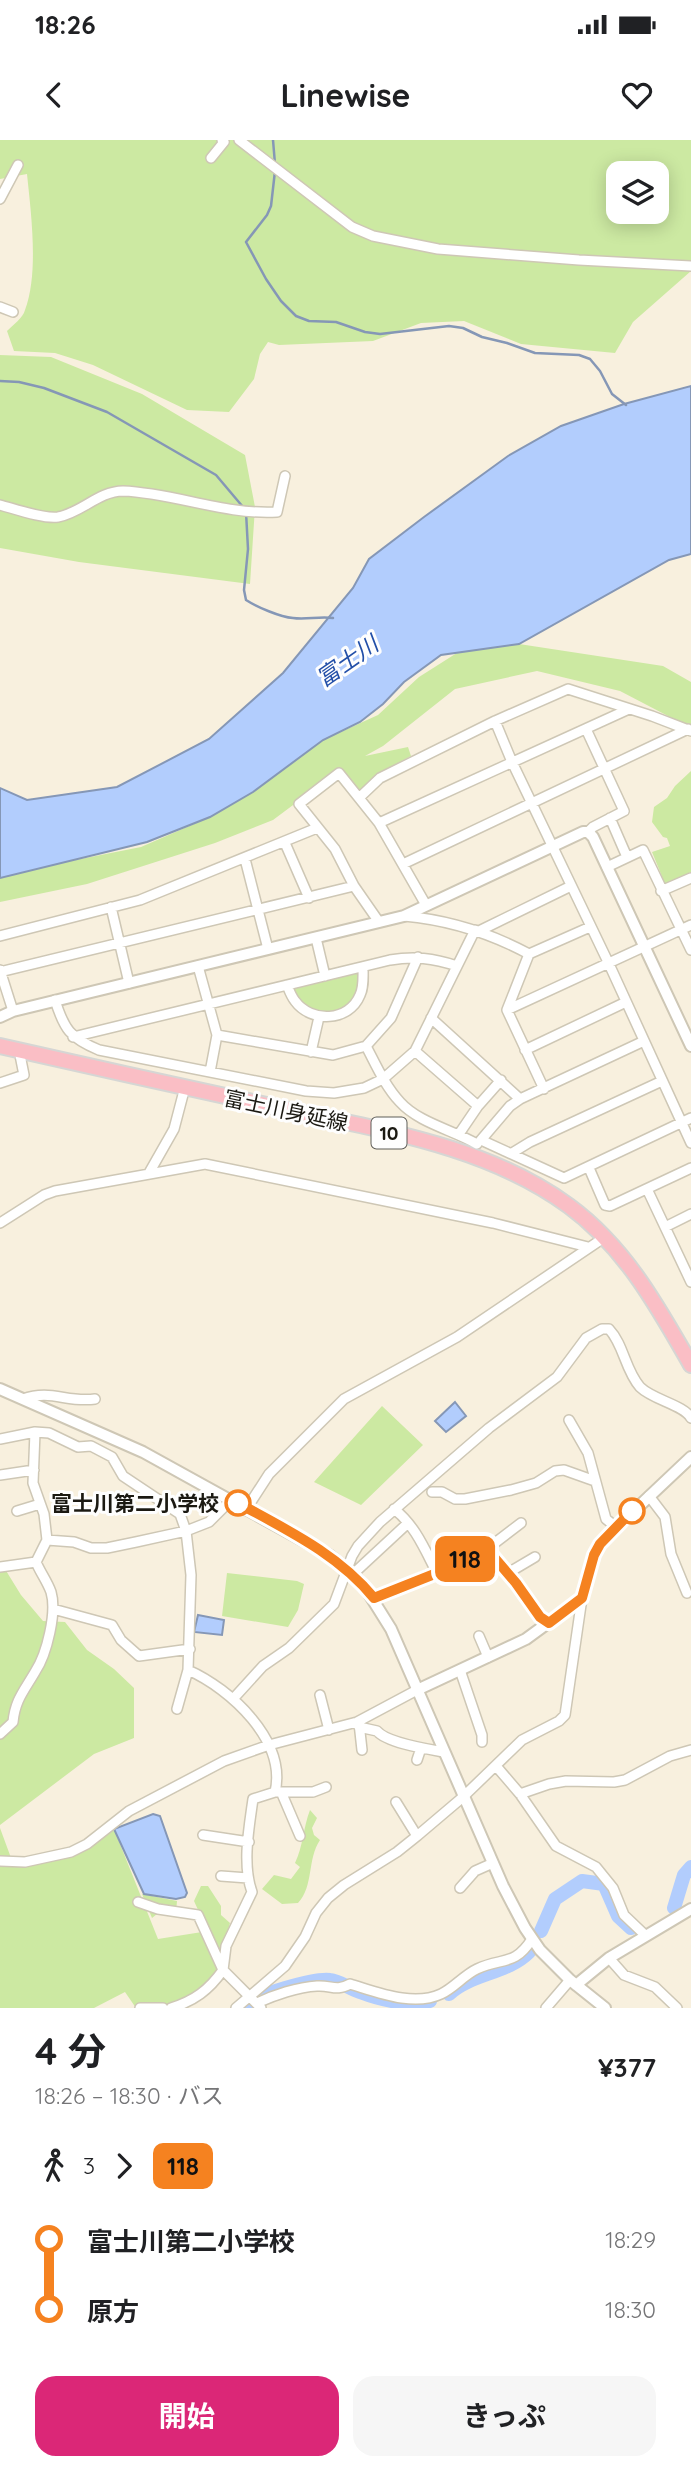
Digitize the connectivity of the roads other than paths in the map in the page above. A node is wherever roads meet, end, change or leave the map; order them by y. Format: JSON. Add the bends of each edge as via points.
{"nodes":[{"id":1,"x":222,"y":140,"type":"edge"},
{"id":2,"x":239,"y":140,"type":"edge"},
{"id":3,"x":211,"y":159,"type":"dead end"},
{"id":4,"x":18,"y":165,"type":"dead end"},
{"id":5,"x":0,"y":199,"type":"edge"},
{"id":6,"x":690,"y":264,"type":"edge"},
{"id":7,"x":0,"y":307,"type":"edge"},
{"id":8,"x":13,"y":313,"type":"dead end"},
{"id":9,"x":285,"y":476,"type":"dead end"},
{"id":10,"x":0,"y":505,"type":"edge"},
{"id":11,"x":629,"y":709,"type":"junction"},
{"id":12,"x":495,"y":721,"type":"junction"},
{"id":13,"x":586,"y":729,"type":"junction"},
{"id":14,"x":690,"y":730,"type":"edge"},
{"id":15,"x":512,"y":762,"type":"junction"},
{"id":16,"x":605,"y":769,"type":"junction"},
{"id":17,"x":360,"y":797,"type":"junction"},
{"id":18,"x":532,"y":803,"type":"junction"},
{"id":19,"x":610,"y":818,"type":"junction"},
{"id":20,"x":379,"y":823,"type":"junction"},
{"id":21,"x":317,"y":828,"type":"junction"},
{"id":22,"x":588,"y":832,"type":"junction"},
{"id":23,"x":285,"y":843,"type":"junction"},
{"id":24,"x":552,"y":846,"type":"junction"},
{"id":25,"x":627,"y":857,"type":"junction"},
{"id":26,"x":245,"y":859,"type":"junction"},
{"id":27,"x":403,"y":864,"type":"junction"},
{"id":28,"x":607,"y":867,"type":"junction"},
{"id":29,"x":691,"y":878,"type":"edge"},
{"id":30,"x":354,"y":886,"type":"junction"},
{"id":31,"x":571,"y":886,"type":"junction"},
{"id":32,"x":661,"y":891,"type":"junction"},
{"id":33,"x":309,"y":898,"type":"junction"},
{"id":34,"x":426,"y":905,"type":"junction"},
{"id":35,"x":111,"y":907,"type":"junction"},
{"id":36,"x":259,"y":909,"type":"junction"},
{"id":37,"x":404,"y":916,"type":"junction"},
{"id":38,"x":379,"y":922,"type":"junction"},
{"id":39,"x":691,"y":925,"type":"edge"},
{"id":40,"x":590,"y":927,"type":"junction"},
{"id":41,"x":680,"y":930,"type":"junction"},
{"id":42,"x":477,"y":931,"type":"junction"},
{"id":43,"x":0,"y":936,"type":"edge"},
{"id":44,"x":316,"y":938,"type":"junction"},
{"id":45,"x":120,"y":943,"type":"junction"},
{"id":46,"x":644,"y":947,"type":"junction"},
{"id":47,"x":268,"y":949,"type":"junction"},
{"id":48,"x":691,"y":950,"type":"edge"},
{"id":49,"x":529,"y":954,"type":"junction"},
{"id":50,"x":418,"y":957,"type":"junction"},
{"id":51,"x":609,"y":964,"type":"junction"},
{"id":52,"x":198,"y":966,"type":"junction"},
{"id":53,"x":457,"y":966,"type":"junction"},
{"id":54,"x":363,"y":967,"type":"junction"},
{"id":55,"x":0,"y":971,"type":"edge"},
{"id":56,"x":325,"y":976,"type":"junction"},
{"id":57,"x":129,"y":982,"type":"junction"},
{"id":58,"x":287,"y":985,"type":"junction"},
{"id":59,"x":55,"y":1000,"type":"junction"},
{"id":60,"x":626,"y":1002,"type":"junction"},
{"id":61,"x":208,"y":1003,"type":"junction"},
{"id":62,"x":13,"y":1010,"type":"junction"},
{"id":63,"x":507,"y":1010,"type":"junction"},
{"id":64,"x":0,"y":1017,"type":"edge"},
{"id":65,"x":319,"y":1017,"type":"junction"},
{"id":66,"x":431,"y":1018,"type":"junction"},
{"id":67,"x":217,"y":1035,"type":"junction"},
{"id":68,"x":73,"y":1037,"type":"junction"},
{"id":69,"x":643,"y":1041,"type":"junction"},
{"id":70,"x":0,"y":1046,"type":"edge"},
{"id":71,"x":366,"y":1046,"type":"junction"},
{"id":72,"x":691,"y":1046,"type":"edge"},
{"id":73,"x":19,"y":1050,"type":"junction"},
{"id":74,"x":525,"y":1050,"type":"junction"},
{"id":75,"x":415,"y":1051,"type":"junction"},
{"id":76,"x":311,"y":1052,"type":"junction"},
{"id":77,"x":210,"y":1072,"type":"junction"},
{"id":78,"x":383,"y":1079,"type":"junction"},
{"id":79,"x":501,"y":1080,"type":"junction"},
{"id":80,"x":662,"y":1081,"type":"junction"},
{"id":81,"x":0,"y":1083,"type":"edge"},
{"id":82,"x":185,"y":1087,"type":"junction"},
{"id":83,"x":544,"y":1089,"type":"junction"},
{"id":84,"x":520,"y":1099,"type":"junction"},
{"id":85,"x":478,"y":1106,"type":"junction"},
{"id":86,"x":686,"y":1120,"type":"edge"},
{"id":87,"x":459,"y":1134,"type":"junction"},
{"id":88,"x":691,"y":1143,"type":"edge"},
{"id":89,"x":477,"y":1144,"type":"dead end"},
{"id":90,"x":512,"y":1153,"type":"junction"},
{"id":91,"x":589,"y":1168,"type":"junction"},
{"id":92,"x":691,"y":1168,"type":"edge"},
{"id":93,"x":149,"y":1173,"type":"junction"},
{"id":94,"x":647,"y":1189,"type":"junction"},
{"id":95,"x":691,"y":1214,"type":"edge"},
{"id":96,"x":0,"y":1223,"type":"edge"},
{"id":97,"x":665,"y":1227,"type":"junction"},
{"id":98,"x":605,"y":1237,"type":"junction"},
{"id":99,"x":588,"y":1247,"type":"junction"},
{"id":100,"x":687,"y":1264,"type":"edge"},
{"id":101,"x":691,"y":1282,"type":"edge"},
{"id":102,"x":554,"y":1359,"type":"dead end"},
{"id":103,"x":565,"y":1365,"type":"junction"},
{"id":104,"x":691,"y":1365,"type":"edge"},
{"id":105,"x":0,"y":1389,"type":"edge"},
{"id":106,"x":23,"y":1399,"type":"junction"},
{"id":107,"x":94,"y":1399,"type":"dead end"},
{"id":108,"x":691,"y":1418,"type":"edge"},
{"id":109,"x":569,"y":1420,"type":"dead end"},
{"id":110,"x":35,"y":1432,"type":"junction"},
{"id":111,"x":0,"y":1439,"type":"edge"},
{"id":112,"x":691,"y":1457,"type":"edge"},
{"id":113,"x":34,"y":1470,"type":"junction"},
{"id":114,"x":0,"y":1475,"type":"edge"},
{"id":115,"x":595,"y":1481,"type":"junction"},
{"id":116,"x":432,"y":1492,"type":"dead end"},
{"id":117,"x":649,"y":1496,"type":"junction"},
{"id":118,"x":232,"y":1499,"type":"junction"},
{"id":119,"x":40,"y":1504,"type":"junction"},
{"id":120,"x":247,"y":1508,"type":"junction"},
{"id":121,"x":394,"y":1509,"type":"junction"},
{"id":122,"x":17,"y":1511,"type":"dead end"},
{"id":123,"x":408,"y":1523,"type":"junction"},
{"id":124,"x":521,"y":1523,"type":"dead end"},
{"id":125,"x":616,"y":1527,"type":"junction"},
{"id":126,"x":186,"y":1531,"type":"junction"},
{"id":127,"x":47,"y":1540,"type":"junction"},
{"id":128,"x":487,"y":1549,"type":"junction"},
{"id":129,"x":535,"y":1557,"type":"dead end"},
{"id":130,"x":36,"y":1562,"type":"junction"},
{"id":131,"x":0,"y":1567,"type":"edge"},
{"id":132,"x":350,"y":1572,"type":"junction"},
{"id":133,"x":402,"y":1572,"type":"dead end"},
{"id":134,"x":437,"y":1573,"type":"junction"},
{"id":135,"x":508,"y":1573,"type":"junction"},
{"id":136,"x":406,"y":1584,"type":"junction"},
{"id":137,"x":687,"y":1593,"type":"dead end"},
{"id":138,"x":374,"y":1598,"type":"junction"},
{"id":139,"x":582,"y":1598,"type":"junction"},
{"id":140,"x":53,"y":1609,"type":"junction"},
{"id":141,"x":549,"y":1623,"type":"junction"},
{"id":142,"x":479,"y":1636,"type":"dead end"},
{"id":143,"x":190,"y":1649,"type":"junction"},
{"id":144,"x":488,"y":1657,"type":"junction"},
{"id":145,"x":188,"y":1670,"type":"junction"},
{"id":146,"x":460,"y":1670,"type":"junction"},
{"id":147,"x":417,"y":1690,"type":"junction"},
{"id":148,"x":320,"y":1695,"type":"dead end"},
{"id":149,"x":233,"y":1699,"type":"junction"},
{"id":150,"x":177,"y":1709,"type":"dead end"},
{"id":151,"x":359,"y":1724,"type":"junction"},
{"id":152,"x":329,"y":1730,"type":"junction"},
{"id":153,"x":0,"y":1734,"type":"edge"},
{"id":154,"x":482,"y":1742,"type":"dead end"},
{"id":155,"x":269,"y":1745,"type":"junction"},
{"id":156,"x":421,"y":1748,"type":"junction"},
{"id":157,"x":362,"y":1750,"type":"dead end"},
{"id":158,"x":691,"y":1750,"type":"edge"},
{"id":159,"x":444,"y":1752,"type":"junction"},
{"id":160,"x":417,"y":1760,"type":"dead end"},
{"id":161,"x":496,"y":1766,"type":"junction"},
{"id":162,"x":326,"y":1787,"type":"dead end"},
{"id":163,"x":279,"y":1793,"type":"junction"},
{"id":164,"x":520,"y":1794,"type":"junction"},
{"id":165,"x":463,"y":1797,"type":"junction"},
{"id":166,"x":396,"y":1802,"type":"dead end"},
{"id":167,"x":202,"y":1835,"type":"dead end"},
{"id":168,"x":300,"y":1836,"type":"dead end"},
{"id":169,"x":417,"y":1836,"type":"junction"},
{"id":170,"x":249,"y":1842,"type":"junction"},
{"id":171,"x":0,"y":1861,"type":"edge"},
{"id":172,"x":493,"y":1863,"type":"junction"},
{"id":173,"x":221,"y":1876,"type":"dead end"},
{"id":174,"x":248,"y":1878,"type":"junction"},
{"id":175,"x":460,"y":1888,"type":"dead end"},
{"id":176,"x":138,"y":1902,"type":"dead end"},
{"id":177,"x":691,"y":1909,"type":"edge"},
{"id":178,"x":645,"y":1935,"type":"junction"},
{"id":179,"x":532,"y":1939,"type":"junction"},
{"id":180,"x":609,"y":1958,"type":"junction"},
{"id":181,"x":223,"y":1970,"type":"junction"},
{"id":182,"x":573,"y":1982,"type":"junction"},
{"id":183,"x":249,"y":1995,"type":"junction"},
{"id":184,"x":259,"y":2006,"type":"edge"},
{"id":185,"x":140,"y":2008,"type":"edge"},
{"id":186,"x":163,"y":2008,"type":"edge"},
{"id":187,"x":170,"y":2008,"type":"edge"},
{"id":188,"x":236,"y":2008,"type":"edge"},
{"id":189,"x":546,"y":2008,"type":"edge"},
{"id":190,"x":605,"y":2008,"type":"edge"},
{"id":191,"x":677,"y":2008,"type":"edge"}],
"edges":[{"from":1,"to":3,"type":"street"},
{"from":2,"to":6,"type":"street","via":[[343,220],[373,236],[438,249]]},
{"from":4,"to":5,"type":"street"},
{"from":7,"to":8,"type":"street"},
{"from":9,"to":10,"type":"street","via":[[277,512],[234,510],[166,495],[120,491],[55,517]]},
{"from":11,"to":12,"type":"street","via":[[568,689]]},
{"from":11,"to":13,"type":"street"},
{"from":11,"to":14,"type":"street"},
{"from":12,"to":15,"type":"street"},
{"from":12,"to":17,"type":"street","via":[[380,778]]},
{"from":13,"to":15,"type":"street"},
{"from":13,"to":16,"type":"street"},
{"from":14,"to":16,"type":"street"},
{"from":15,"to":18,"type":"street"},
{"from":15,"to":20,"type":"street"},
{"from":16,"to":18,"type":"street"},
{"from":16,"to":19,"type":"street","via":[[624,811]]},
{"from":17,"to":20,"type":"street"},
{"from":17,"to":21,"type":"street","via":[[339,773],[299,804]]},
{"from":18,"to":24,"type":"street"},
{"from":18,"to":27,"type":"street"},
{"from":19,"to":22,"type":"street"},
{"from":19,"to":25,"type":"street"},
{"from":20,"to":27,"type":"street"},
{"from":21,"to":23,"type":"street"},
{"from":21,"to":30,"type":"street","via":[[335,849]]},
{"from":22,"to":24,"type":"street"},
{"from":22,"to":28,"type":"street"},
{"from":23,"to":26,"type":"street"},
{"from":23,"to":33,"type":"street"},
{"from":24,"to":31,"type":"street"},
{"from":24,"to":34,"type":"street"},
{"from":25,"to":28,"type":"street"},
{"from":25,"to":32,"type":"street","via":[[643,850]]},
{"from":26,"to":35,"type":"street"},
{"from":26,"to":36,"type":"street"},
{"from":27,"to":34,"type":"street"},
{"from":28,"to":46,"type":"street"},
{"from":29,"to":32,"type":"street"},
{"from":30,"to":33,"type":"street"},
{"from":30,"to":38,"type":"street"},
{"from":31,"to":40,"type":"street"},
{"from":31,"to":42,"type":"street"},
{"from":32,"to":41,"type":"street"},
{"from":33,"to":36,"type":"street"},
{"from":34,"to":37,"type":"street"},
{"from":35,"to":43,"type":"street"},
{"from":35,"to":45,"type":"street"},
{"from":36,"to":45,"type":"street"},
{"from":36,"to":47,"type":"street"},
{"from":37,"to":38,"type":"street"},
{"from":37,"to":42,"type":"street"},
{"from":38,"to":44,"type":"street"},
{"from":39,"to":41,"type":"street"},
{"from":40,"to":49,"type":"street"},
{"from":40,"to":51,"type":"street"},
{"from":41,"to":46,"type":"street"},
{"from":41,"to":48,"type":"street"},
{"from":42,"to":49,"type":"street"},
{"from":42,"to":53,"type":"street"},
{"from":44,"to":47,"type":"street"},
{"from":44,"to":56,"type":"street"},
{"from":45,"to":55,"type":"street"},
{"from":45,"to":57,"type":"street"},
{"from":46,"to":51,"type":"street"},
{"from":46,"to":72,"type":"street"},
{"from":47,"to":52,"type":"street"},
{"from":49,"to":63,"type":"street"},
{"from":50,"to":53,"type":"street"},
{"from":50,"to":54,"type":"street"},
{"from":50,"to":71,"type":"street","via":[[391,1018]]},
{"from":51,"to":60,"type":"street"},
{"from":51,"to":63,"type":"street"},
{"from":52,"to":57,"type":"street"},
{"from":52,"to":61,"type":"street"},
{"from":53,"to":66,"type":"street"},
{"from":54,"to":56,"type":"street"},
{"from":54,"to":65,"type":"street","via":[[361,994],[351,1009]]},
{"from":55,"to":62,"type":"street"},
{"from":56,"to":58,"type":"street"},
{"from":57,"to":59,"type":"street"},
{"from":58,"to":61,"type":"street"},
{"from":58,"to":65,"type":"street","via":[[294,1000]]},
{"from":59,"to":62,"type":"street"},
{"from":59,"to":68,"type":"street"},
{"from":60,"to":69,"type":"street"},
{"from":60,"to":74,"type":"street"},
{"from":61,"to":67,"type":"street"},
{"from":61,"to":68,"type":"street"},
{"from":62,"to":64,"type":"street"},
{"from":63,"to":74,"type":"street"},
{"from":65,"to":76,"type":"street"},
{"from":66,"to":75,"type":"street"},
{"from":66,"to":79,"type":"street"},
{"from":67,"to":76,"type":"street"},
{"from":67,"to":77,"type":"street"},
{"from":68,"to":77,"type":"street","via":[[99,1050]]},
{"from":69,"to":80,"type":"street"},
{"from":69,"to":83,"type":"street"},
{"from":70,"to":73,"type":"main road","name":"富士川身延線","number":"10"},
{"from":71,"to":76,"type":"street","via":[[333,1055]]},
{"from":71,"to":78,"type":"street"},
{"from":73,"to":81,"type":"street","via":[[24,1075]]},
{"from":73,"to":82,"type":"main road","name":"富士川身延線","number":"10"},
{"from":74,"to":83,"type":"street"},
{"from":75,"to":78,"type":"street"},
{"from":75,"to":85,"type":"street"},
{"from":77,"to":78,"type":"street","via":[[334,1093]]},
{"from":78,"to":87,"type":"street","via":[[401,1104]]},
{"from":79,"to":84,"type":"street"},
{"from":79,"to":85,"type":"street"},
{"from":80,"to":86,"type":"street"},
{"from":80,"to":90,"type":"street"},
{"from":82,"to":93,"type":"street","via":[[174,1129]]},
{"from":82,"to":98,"type":"main road","name":"富士川身延線","number":"10","via":[[415,1138],[501,1166],[571,1207]]},
{"from":83,"to":84,"type":"street"},
{"from":84,"to":90,"type":"street","via":[[481,1140]]},
{"from":85,"to":87,"type":"street"},
{"from":86,"to":88,"type":"street"},
{"from":86,"to":91,"type":"street"},
{"from":87,"to":89,"type":"street"},
{"from":90,"to":91,"type":"street","via":[[564,1178]]},
{"from":91,"to":94,"type":"street","via":[[606,1205]]},
{"from":92,"to":94,"type":"street"},
{"from":93,"to":96,"type":"street","via":[[44,1195]]},
{"from":93,"to":99,"type":"street","via":[[205,1164],[494,1223]]},
{"from":94,"to":97,"type":"street"},
{"from":95,"to":97,"type":"street"},
{"from":97,"to":100,"type":"street"},
{"from":98,"to":99,"type":"street"},
{"from":98,"to":104,"type":"main road","name":"富士川身延線","number":"10","via":[[643,1283]]},
{"from":99,"to":120,"type":"street","via":[[457,1337],[344,1399],[269,1474]]},
{"from":100,"to":101,"type":"street"},
{"from":102,"to":103,"type":"street"},
{"from":103,"to":108,"type":"street","via":[[586,1338],[609,1329],[640,1386]]},
{"from":103,"to":121,"type":"street"},
{"from":105,"to":106,"type":"street"},
{"from":106,"to":107,"type":"street","via":[[35,1390],[80,1401]]},
{"from":106,"to":118,"type":"street","via":[[143,1452]]},
{"from":109,"to":115,"type":"street","via":[[588,1453]]},
{"from":110,"to":111,"type":"street"},
{"from":110,"to":113,"type":"street"},
{"from":110,"to":126,"type":"street","via":[[78,1447],[91,1446],[112,1457],[123,1476],[180,1514]]},
{"from":112,"to":117,"type":"street"},
{"from":113,"to":114,"type":"street"},
{"from":113,"to":119,"type":"street"},
{"from":115,"to":116,"type":"street","via":[[565,1470],[536,1483],[465,1499]]},
{"from":115,"to":125,"type":"street","via":[[606,1519]]},
{"from":117,"to":125,"type":"street"},
{"from":117,"to":137,"type":"street","via":[[664,1517],[671,1554]]},
{"from":118,"to":120,"type":"street"},
{"from":118,"to":126,"type":"street","via":[[209,1522]]},
{"from":119,"to":122,"type":"street"},
{"from":119,"to":127,"type":"street"},
{"from":120,"to":132,"type":"street"},
{"from":121,"to":123,"type":"street"},
{"from":121,"to":132,"type":"street","via":[[358,1546]]},
{"from":123,"to":132,"type":"street"},
{"from":123,"to":134,"type":"street"},
{"from":124,"to":128,"type":"street"},
{"from":125,"to":139,"type":"street","via":[[594,1555]]},
{"from":126,"to":127,"type":"street","via":[[107,1548]]},
{"from":126,"to":143,"type":"street","via":[[191,1575]]},
{"from":127,"to":130,"type":"street"},
{"from":128,"to":134,"type":"street"},
{"from":128,"to":135,"type":"street"},
{"from":129,"to":135,"type":"street"},
{"from":130,"to":131,"type":"street"},
{"from":130,"to":140,"type":"street"},
{"from":132,"to":138,"type":"street"},
{"from":132,"to":149,"type":"street","via":[[334,1604]]},
{"from":133,"to":136,"type":"street"},
{"from":134,"to":136,"type":"street"},
{"from":135,"to":141,"type":"street"},
{"from":136,"to":138,"type":"street"},
{"from":138,"to":147,"type":"street"},
{"from":139,"to":141,"type":"street"},
{"from":139,"to":161,"type":"street","via":[[565,1715],[522,1740]]},
{"from":140,"to":143,"type":"street","via":[[112,1625],[139,1656]]},
{"from":140,"to":153,"type":"street","via":[[40,1664],[14,1706],[13,1722]]},
{"from":141,"to":144,"type":"street"},
{"from":142,"to":144,"type":"street"},
{"from":143,"to":145,"type":"street"},
{"from":144,"to":146,"type":"street"},
{"from":145,"to":149,"type":"street"},
{"from":145,"to":150,"type":"street"},
{"from":146,"to":147,"type":"street"},
{"from":146,"to":154,"type":"street"},
{"from":147,"to":151,"type":"street"},
{"from":147,"to":159,"type":"street"},
{"from":148,"to":152,"type":"street"},
{"from":149,"to":155,"type":"street","via":[[246,1709]]},
{"from":151,"to":152,"type":"street"},
{"from":151,"to":156,"type":"street"},
{"from":151,"to":157,"type":"street"},
{"from":152,"to":155,"type":"street"},
{"from":155,"to":163,"type":"street"},
{"from":155,"to":171,"type":"street","via":[[158,1795],[71,1852],[25,1862]]},
{"from":156,"to":159,"type":"street"},
{"from":156,"to":160,"type":"street"},
{"from":158,"to":164,"type":"street","via":[[625,1780],[566,1781]]},
{"from":159,"to":165,"type":"street"},
{"from":161,"to":164,"type":"street"},
{"from":161,"to":165,"type":"street"},
{"from":162,"to":163,"type":"street"},
{"from":163,"to":168,"type":"street"},
{"from":163,"to":170,"type":"street","via":[[253,1799]]},
{"from":164,"to":178,"type":"street","via":[[556,1846],[596,1867],[613,1888],[624,1915]]},
{"from":165,"to":169,"type":"street"},
{"from":165,"to":172,"type":"street"},
{"from":166,"to":169,"type":"street"},
{"from":167,"to":170,"type":"street"},
{"from":169,"to":183,"type":"street","via":[[328,1898],[285,1966]]},
{"from":170,"to":174,"type":"street"},
{"from":172,"to":175,"type":"street","via":[[475,1871]]},
{"from":172,"to":179,"type":"street"},
{"from":173,"to":174,"type":"street"},
{"from":174,"to":181,"type":"street","via":[[252,1892],[226,1946]]},
{"from":176,"to":181,"type":"street","via":[[198,1915]]},
{"from":177,"to":178,"type":"street"},
{"from":178,"to":180,"type":"street"},
{"from":179,"to":182,"type":"street"},
{"from":179,"to":184,"type":"street","via":[[524,1952],[507,1962],[479,1968],[441,1994],[392,1997],[350,1984],[340,1989],[317,1986],[272,1996]]},
{"from":180,"to":182,"type":"street"},
{"from":180,"to":191,"type":"street","via":[[624,1975],[655,1987]]},
{"from":181,"to":183,"type":"street"},
{"from":181,"to":187,"type":"street","via":[[202,1993]]},
{"from":182,"to":189,"type":"street"},
{"from":182,"to":190,"type":"street"},
{"from":183,"to":184,"type":"street"},
{"from":183,"to":188,"type":"street"},
{"from":185,"to":186,"type":"street"}]}
